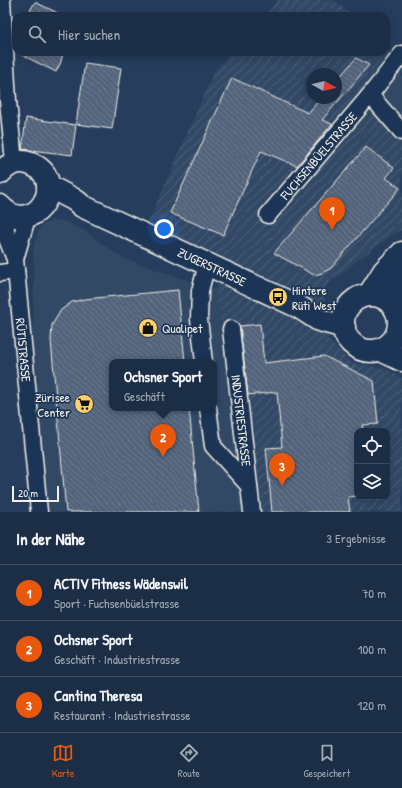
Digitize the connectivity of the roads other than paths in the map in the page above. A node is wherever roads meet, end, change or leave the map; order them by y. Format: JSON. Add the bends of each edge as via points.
{"nodes":[{"id":1,"x":2,"y":0,"type":"edge"},
{"id":2,"x":402,"y":54,"type":"edge"},
{"id":3,"x":370,"y":95,"type":"junction"},
{"id":4,"x":402,"y":132,"type":"edge"},
{"id":5,"x":6,"y":166,"type":"edge"},
{"id":6,"x":40,"y":203,"type":"junction"},
{"id":7,"x":2,"y":208,"type":"edge"},
{"id":8,"x":268,"y":215,"type":"dead end"},
{"id":9,"x":401,"y":255,"type":"edge"},
{"id":10,"x":207,"y":264,"type":"junction"},
{"id":11,"x":15,"y":265,"type":"junction"},
{"id":12,"x":0,"y":272,"type":"edge"},
{"id":13,"x":369,"y":295,"type":"junction"},
{"id":14,"x":392,"y":304,"type":"junction"},
{"id":15,"x":346,"y":318,"type":"junction"},
{"id":16,"x":231,"y":329,"type":"dead end"},
{"id":17,"x":400,"y":336,"type":"edge"},
{"id":18,"x":380,"y":350,"type":"junction"},
{"id":19,"x":204,"y":359,"type":"edge"},
{"id":20,"x":402,"y":360,"type":"edge"},
{"id":21,"x":208,"y":411,"type":"edge"},
{"id":22,"x":249,"y":486,"type":"junction"},
{"id":23,"x":39,"y":512,"type":"edge"},
{"id":24,"x":252,"y":512,"type":"edge"}],
"edges":[{"from":1,"to":5,"type":"street","via":[[13,152]]},
{"from":2,"to":3,"type":"street","name":"FUCHSENBÜELSTRASSE"},
{"from":3,"to":4,"type":"street"},
{"from":3,"to":8,"type":"street","name":"FUCHSENBÜELSTRASSE"},
{"from":5,"to":6,"type":"main road","via":[[25,162],[41,170],[46,177]]},
{"from":6,"to":7,"type":"main road","name":"ZUGERSTRASSE","via":[[20,216],[12,215]]},
{"from":6,"to":10,"type":"main road","name":"ZUGERSTRASSE","via":[[75,200],[82,206]]},
{"from":6,"to":11,"type":"street","name":"RÜTISTRASSE"},
{"from":7,"to":11,"type":"street","name":"RÜTISTRASSE","via":[[7,239]]},
{"from":9,"to":13,"type":"main road","via":[[384,271]]},
{"from":9,"to":14,"type":"main road"},
{"from":10,"to":15,"type":"main road","name":"ZUGERSTRASSE","via":[[298,307],[322,307]]},
{"from":10,"to":19,"type":"street","via":[[200,291],[199,319]]},
{"from":11,"to":12,"type":"street"},
{"from":11,"to":23,"type":"street","name":"RÜTISTRASSE"},
{"from":13,"to":14,"type":"main road","via":[[382,297]]},
{"from":13,"to":15,"type":"main road","via":[[352,303]]},
{"from":14,"to":17,"type":"main road","via":[[398,315]]},
{"from":15,"to":18,"type":"main road","via":[[348,338],[355,346],[370,351]]},
{"from":16,"to":22,"type":"street","name":"INDUSTRIESTRASSE"},
{"from":17,"to":18,"type":"main road"},
{"from":18,"to":20,"type":"main road"},
{"from":21,"to":22,"type":"street","via":[[212,446]]},
{"from":22,"to":24,"type":"street","name":"INDUSTRIESTRASSE"}]}
